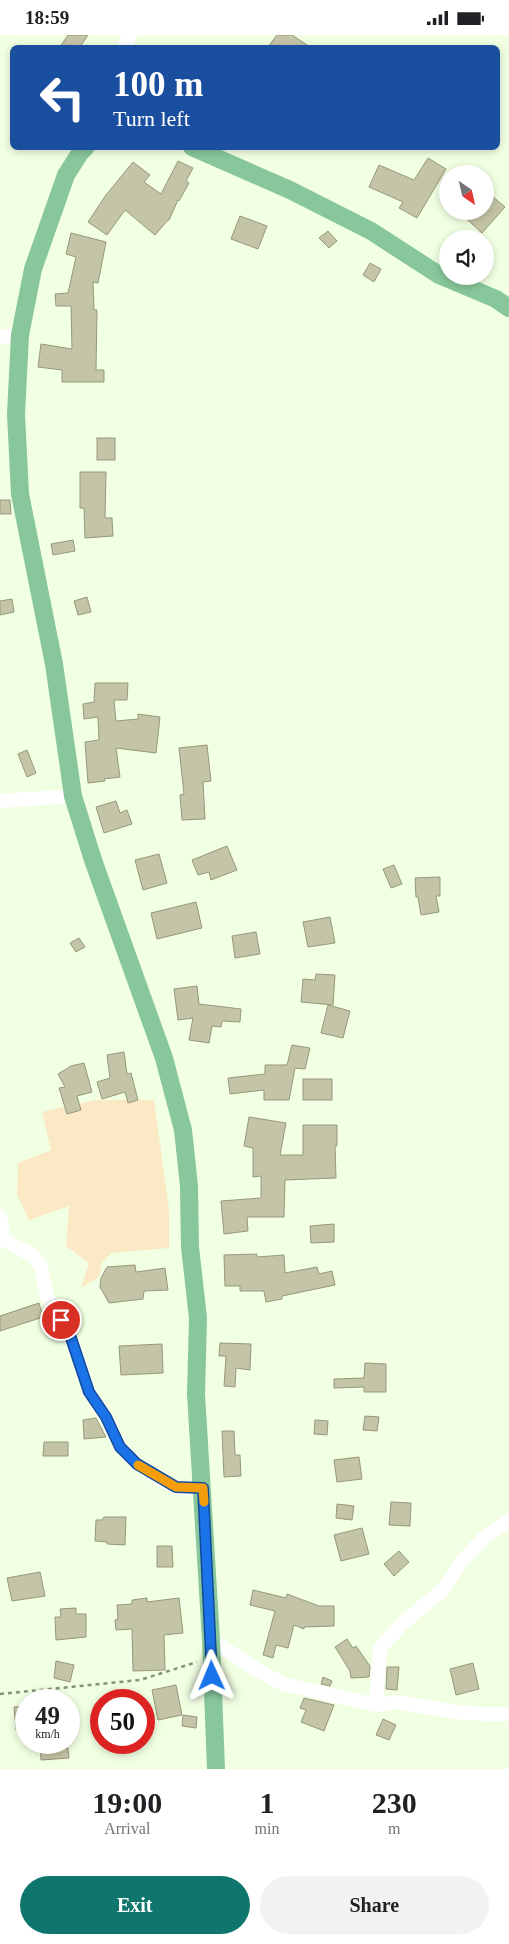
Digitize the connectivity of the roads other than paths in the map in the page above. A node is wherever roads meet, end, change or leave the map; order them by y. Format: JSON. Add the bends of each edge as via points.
{"nodes":[{"id":1,"x":83,"y":150,"type":"edge"},
{"id":2,"x":199,"y":150,"type":"edge"},
{"id":3,"x":509,"y":308,"type":"edge"},
{"id":4,"x":20,"y":335,"type":"junction"},
{"id":5,"x":0,"y":337,"type":"edge"},
{"id":6,"x":73,"y":796,"type":"junction"},
{"id":7,"x":0,"y":801,"type":"edge"},
{"id":8,"x":0,"y":1216,"type":"edge"},
{"id":9,"x":203,"y":1488,"type":"junction"},
{"id":10,"x":509,"y":1520,"type":"edge"},
{"id":11,"x":211,"y":1649,"type":"junction"},
{"id":12,"x":376,"y":1705,"type":"junction"},
{"id":13,"x":509,"y":1714,"type":"edge"},
{"id":14,"x":216,"y":1769,"type":"edge"}],
"edges":[{"from":1,"to":4,"type":"main road","via":[[66,175],[33,269]]},
{"from":2,"to":3,"type":"main road","via":[[371,231],[439,275],[496,299]]},
{"from":4,"to":5,"type":"street"},
{"from":4,"to":6,"type":"main road","via":[[16,414],[20,494],[54,663]]},
{"from":6,"to":7,"type":"street"},
{"from":6,"to":9,"type":"main road","via":[[164,1058],[183,1130],[198,1318],[196,1394]]},
{"from":8,"to":9,"type":"street","via":[[4,1240],[34,1256],[41,1267],[47,1296],[68,1329],[89,1392],[106,1417],[120,1447],[137,1464],[176,1487]]},
{"from":9,"to":11,"type":"main road"},
{"from":10,"to":12,"type":"street","via":[[484,1538],[461,1562],[444,1589],[404,1622],[380,1648]]},
{"from":11,"to":12,"type":"street","via":[[284,1684]]},
{"from":11,"to":14,"type":"main road"},
{"from":12,"to":13,"type":"street","via":[[397,1702],[456,1711]]}]}
